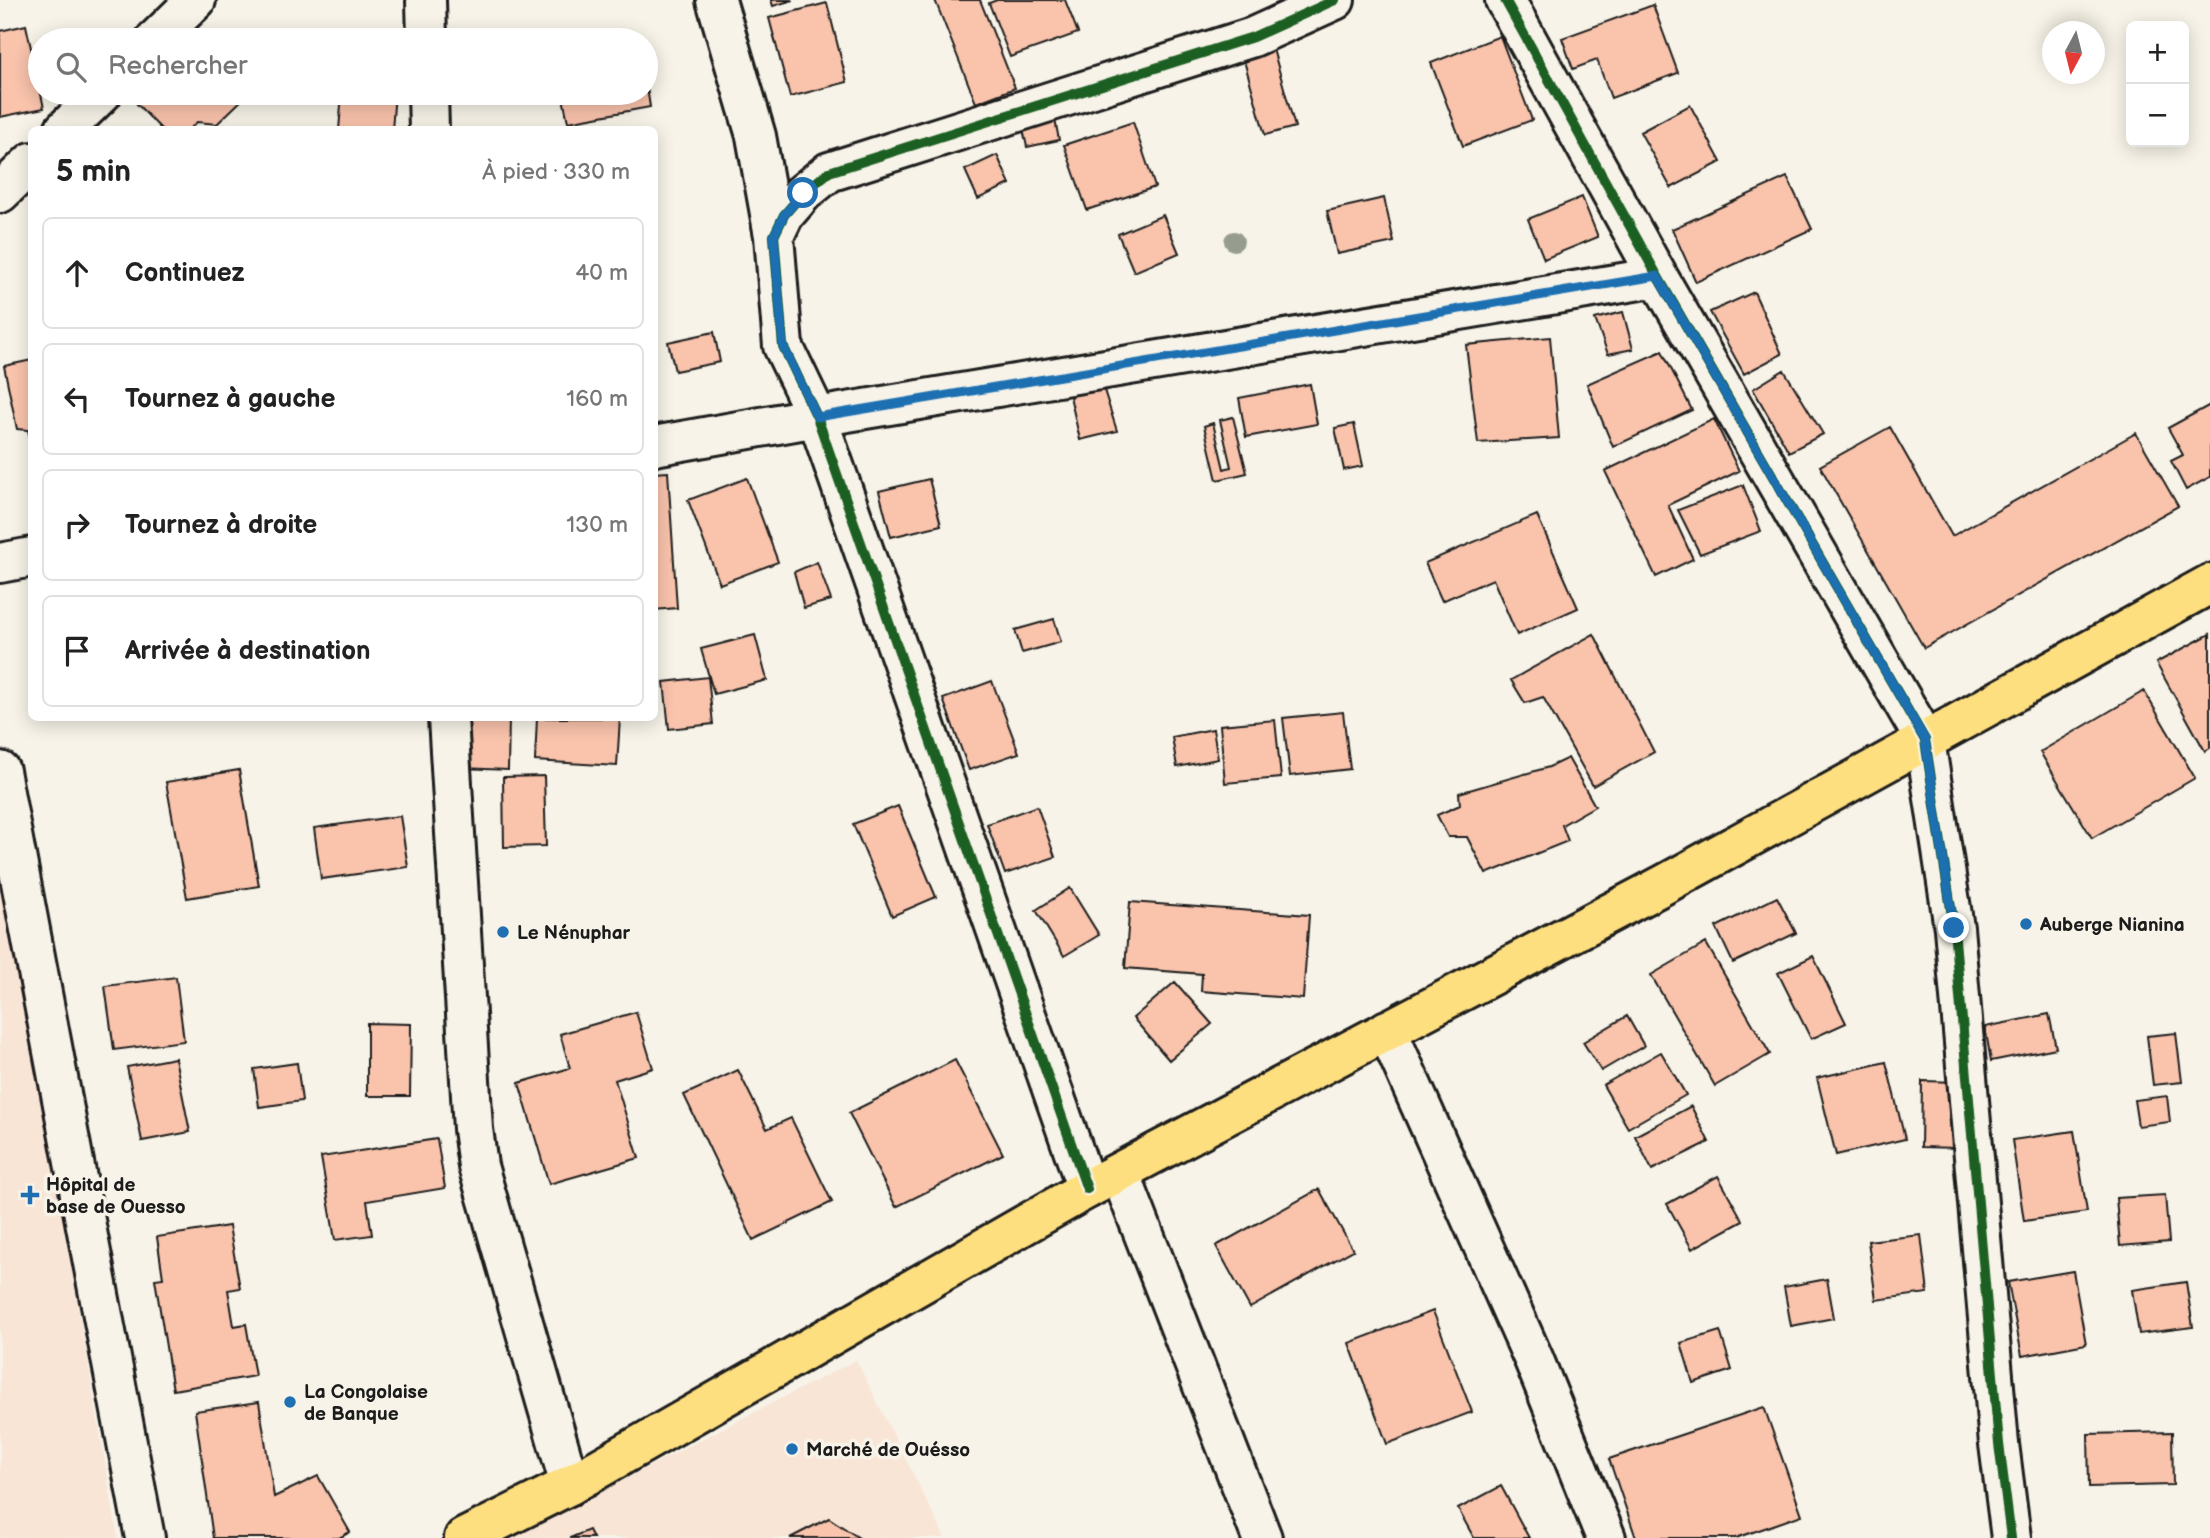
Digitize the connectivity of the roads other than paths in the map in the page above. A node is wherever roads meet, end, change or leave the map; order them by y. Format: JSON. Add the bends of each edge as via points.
{"nodes":[{"id":1,"x":196,"y":0,"type":"edge"},
{"id":2,"x":426,"y":0,"type":"edge"},
{"id":3,"x":716,"y":0,"type":"edge"},
{"id":4,"x":1335,"y":0,"type":"edge"},
{"id":5,"x":1505,"y":0,"type":"edge"},
{"id":6,"x":167,"y":28,"type":"edge"},
{"id":7,"x":427,"y":28,"type":"edge"},
{"id":8,"x":90,"y":105,"type":"edge"},
{"id":9,"x":428,"y":105,"type":"edge"},
{"id":10,"x":69,"y":126,"type":"edge"},
{"id":11,"x":429,"y":126,"type":"edge"},
{"id":12,"x":28,"y":166,"type":"edge"},
{"id":13,"x":0,"y":193,"type":"edge"},
{"id":14,"x":774,"y":236,"type":"junction"},
{"id":15,"x":1657,"y":276,"type":"junction"},
{"id":16,"x":817,"y":417,"type":"junction"},
{"id":17,"x":658,"y":445,"type":"edge"},
{"id":18,"x":28,"y":558,"type":"edge"},
{"id":19,"x":0,"y":563,"type":"edge"},
{"id":20,"x":2210,"y":584,"type":"edge"},
{"id":21,"x":448,"y":721,"type":"edge"},
{"id":22,"x":1925,"y":740,"type":"junction"},
{"id":23,"x":0,"y":771,"type":"edge"},
{"id":24,"x":1387,"y":1030,"type":"junction"},
{"id":25,"x":1103,"y":1181,"type":"junction"},
{"id":26,"x":570,"y":1485,"type":"junction"},
{"id":27,"x":145,"y":1538,"type":"edge"},
{"id":28,"x":464,"y":1538,"type":"edge"},
{"id":29,"x":1262,"y":1538,"type":"edge"},
{"id":30,"x":1606,"y":1538,"type":"edge"},
{"id":31,"x":2011,"y":1538,"type":"edge"}],
"edges":[{"from":1,"to":6,"type":"street"},
{"from":2,"to":7,"type":"street"},
{"from":3,"to":14,"type":"street","via":[[756,136]]},
{"from":4,"to":14,"type":"street","via":[[1253,37],[830,172],[797,200]]},
{"from":5,"to":15,"type":"street"},
{"from":8,"to":10,"type":"street"},
{"from":9,"to":11,"type":"street"},
{"from":12,"to":13,"type":"street"},
{"from":14,"to":16,"type":"street","via":[[783,346]]},
{"from":15,"to":16,"type":"street"},
{"from":15,"to":22,"type":"street"},
{"from":16,"to":17,"type":"street"},
{"from":16,"to":25,"type":"street"},
{"from":18,"to":19,"type":"street"},
{"from":20,"to":22,"type":"highway"},
{"from":21,"to":26,"type":"street","via":[[478,1166]]},
{"from":22,"to":24,"type":"highway"},
{"from":22,"to":31,"type":"street","via":[[1954,928]]},
{"from":23,"to":27,"type":"street"},
{"from":24,"to":25,"type":"highway"},
{"from":24,"to":30,"type":"street","via":[[1534,1360]]},
{"from":25,"to":26,"type":"highway"},
{"from":25,"to":29,"type":"street"},
{"from":26,"to":28,"type":"highway"}]}
